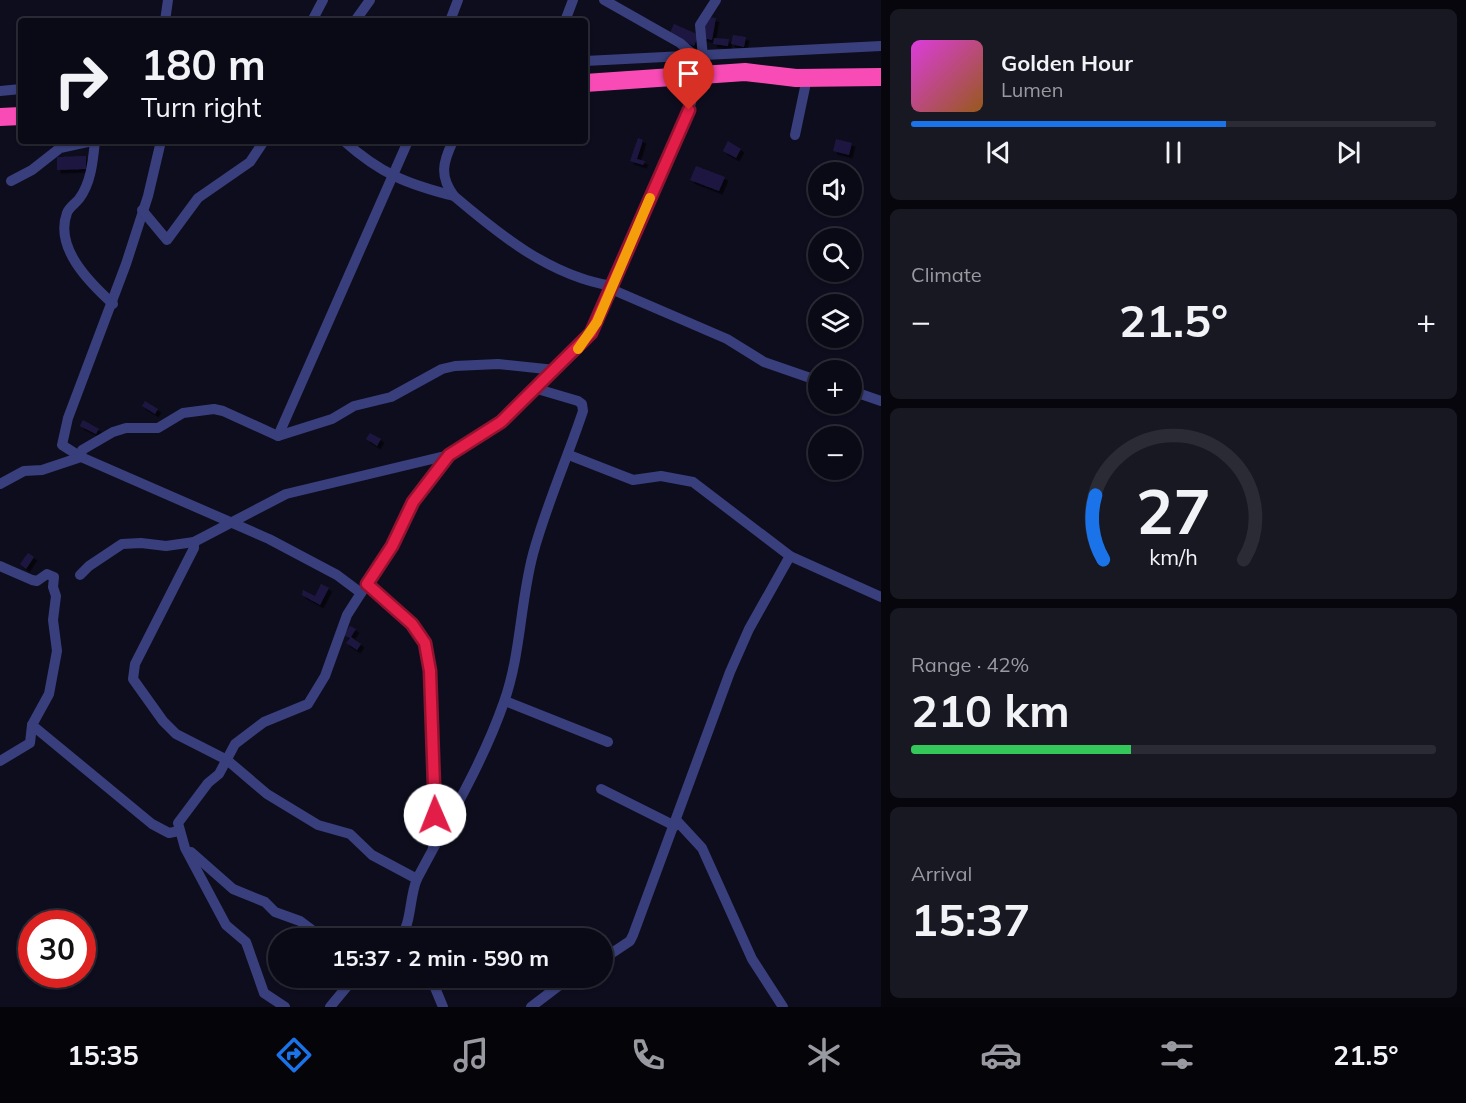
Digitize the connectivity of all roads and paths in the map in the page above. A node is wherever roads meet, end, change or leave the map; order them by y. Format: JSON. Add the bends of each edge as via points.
{"nodes":[{"id":1,"x":168,"y":0,"type":"edge"},
{"id":2,"x":322,"y":0,"type":"edge"},
{"id":3,"x":370,"y":0,"type":"edge"},
{"id":4,"x":458,"y":0,"type":"edge"},
{"id":5,"x":573,"y":0,"type":"edge"},
{"id":6,"x":604,"y":0,"type":"edge"},
{"id":7,"x":716,"y":0,"type":"edge"},
{"id":8,"x":165,"y":18,"type":"edge"},
{"id":9,"x":313,"y":18,"type":"edge"},
{"id":10,"x":357,"y":18,"type":"edge"},
{"id":11,"x":451,"y":18,"type":"edge"},
{"id":12,"x":566,"y":18,"type":"edge"},
{"id":13,"x":881,"y":46,"type":"edge"},
{"id":14,"x":588,"y":61,"type":"edge"},
{"id":15,"x":698,"y":63,"type":"junction"},
{"id":16,"x":881,"y":77,"type":"edge"},
{"id":17,"x":807,"y":78,"type":"junction"},
{"id":18,"x":588,"y":82,"type":"edge"},
{"id":19,"x":18,"y":89,"type":"edge"},
{"id":20,"x":0,"y":91,"type":"edge"},
{"id":21,"x":18,"y":116,"type":"edge"},
{"id":22,"x":0,"y":117,"type":"edge"},
{"id":23,"x":795,"y":135,"type":"dead end"},
{"id":24,"x":79,"y":144,"type":"edge"},
{"id":25,"x":93,"y":144,"type":"edge"},
{"id":26,"x":160,"y":144,"type":"edge"},
{"id":27,"x":262,"y":144,"type":"edge"},
{"id":28,"x":348,"y":144,"type":"edge"},
{"id":29,"x":407,"y":144,"type":"edge"},
{"id":30,"x":452,"y":144,"type":"edge"},
{"id":31,"x":392,"y":176,"type":"junction"},
{"id":32,"x":11,"y":181,"type":"dead end"},
{"id":33,"x":454,"y":196,"type":"junction"},
{"id":34,"x":142,"y":210,"type":"junction"},
{"id":35,"x":611,"y":287,"type":"junction"},
{"id":36,"x":113,"y":304,"type":"junction"},
{"id":37,"x":555,"y":370,"type":"junction"},
{"id":38,"x":808,"y":377,"type":"edge"},
{"id":39,"x":534,"y":388,"type":"junction"},
{"id":40,"x":862,"y":395,"type":"edge"},
{"id":41,"x":881,"y":401,"type":"edge"},
{"id":42,"x":278,"y":436,"type":"junction"},
{"id":43,"x":449,"y":455,"type":"junction"},
{"id":44,"x":569,"y":455,"type":"junction"},
{"id":45,"x":81,"y":457,"type":"junction"},
{"id":46,"x":0,"y":484,"type":"edge"},
{"id":47,"x":231,"y":523,"type":"junction"},
{"id":48,"x":194,"y":542,"type":"junction"},
{"id":49,"x":790,"y":556,"type":"junction"},
{"id":50,"x":0,"y":566,"type":"edge"},
{"id":51,"x":80,"y":576,"type":"dead end"},
{"id":52,"x":364,"y":589,"type":"junction"},
{"id":53,"x":881,"y":597,"type":"edge"},
{"id":54,"x":505,"y":701,"type":"junction"},
{"id":55,"x":32,"y":725,"type":"junction"},
{"id":56,"x":608,"y":742,"type":"dead end"},
{"id":57,"x":227,"y":760,"type":"junction"},
{"id":58,"x":0,"y":761,"type":"edge"},
{"id":59,"x":601,"y":789,"type":"dead end"},
{"id":60,"x":676,"y":824,"type":"junction"},
{"id":61,"x":178,"y":831,"type":"junction"},
{"id":62,"x":185,"y":848,"type":"junction"},
{"id":63,"x":433,"y":849,"type":"junction"},
{"id":64,"x":417,"y":879,"type":"junction"},
{"id":65,"x":309,"y":928,"type":"edge"},
{"id":66,"x":408,"y":928,"type":"edge"},
{"id":67,"x":613,"y":952,"type":"edge"},
{"id":68,"x":346,"y":988,"type":"edge"},
{"id":69,"x":435,"y":988,"type":"edge"},
{"id":70,"x":556,"y":988,"type":"edge"},
{"id":71,"x":285,"y":1007,"type":"edge"},
{"id":72,"x":330,"y":1007,"type":"edge"},
{"id":73,"x":442,"y":1007,"type":"edge"},
{"id":74,"x":531,"y":1007,"type":"edge"},
{"id":75,"x":783,"y":1007,"type":"edge"}],
"edges":[{"from":1,"to":8,"type":"street"},
{"from":2,"to":9,"type":"street"},
{"from":3,"to":10,"type":"street"},
{"from":4,"to":11,"type":"street"},
{"from":5,"to":12,"type":"street"},
{"from":6,"to":15,"type":"street","via":[[680,43]]},
{"from":7,"to":15,"type":"street","via":[[700,25]]},
{"from":13,"to":15,"type":"street"},
{"from":14,"to":15,"type":"street"},
{"from":15,"to":17,"type":"highway"},
{"from":15,"to":18,"type":"highway"},
{"from":15,"to":35,"type":"street","via":[[689,110]]},
{"from":16,"to":17,"type":"highway"},
{"from":17,"to":23,"type":"street"},
{"from":19,"to":20,"type":"street"},
{"from":21,"to":22,"type":"highway"},
{"from":24,"to":32,"type":"street","via":[[60,148]]},
{"from":25,"to":36,"type":"street","via":[[89,176],[78,200],[68,210],[64,232],[69,250],[84,274]]},
{"from":26,"to":34,"type":"street"},
{"from":27,"to":34,"type":"street","via":[[250,162],[198,198],[167,240]]},
{"from":28,"to":31,"type":"street"},
{"from":29,"to":31,"type":"street"},
{"from":30,"to":33,"type":"street","via":[[442,165],[447,187]]},
{"from":31,"to":33,"type":"street"},
{"from":31,"to":42,"type":"street"},
{"from":33,"to":35,"type":"street","via":[[532,255],[578,277]]},
{"from":34,"to":36,"type":"street"},
{"from":35,"to":37,"type":"street","via":[[591,333]]},
{"from":35,"to":38,"type":"street","via":[[727,339],[764,362]]},
{"from":36,"to":45,"type":"street","via":[[63,435],[62,445]]},
{"from":37,"to":39,"type":"street"},
{"from":37,"to":42,"type":"street","via":[[498,364],[442,369],[391,397],[354,406],[332,419]]},
{"from":39,"to":43,"type":"street","via":[[501,422]]},
{"from":39,"to":44,"type":"street","via":[[582,404]]},
{"from":40,"to":41,"type":"street"},
{"from":42,"to":45,"type":"street","via":[[214,409],[183,413],[158,428],[113,432],[82,450]]},
{"from":43,"to":47,"type":"street","via":[[286,494]]},
{"from":43,"to":52,"type":"street","via":[[413,502],[392,546]]},
{"from":44,"to":49,"type":"street","via":[[633,480],[661,476],[693,482]]},
{"from":44,"to":54,"type":"street","via":[[533,555],[520,640]]},
{"from":45,"to":46,"type":"street","via":[[42,470],[24,471]]},
{"from":45,"to":47,"type":"street"},
{"from":47,"to":48,"type":"street"},
{"from":47,"to":52,"type":"street"},
{"from":48,"to":51,"type":"street","via":[[123,544],[104,554]]},
{"from":48,"to":57,"type":"street","via":[[135,664],[133,679],[176,734]]},
{"from":49,"to":53,"type":"street"},
{"from":49,"to":60,"type":"street","via":[[748,628]]},
{"from":50,"to":55,"type":"street","via":[[32,580],[48,574],[54,577],[57,596],[52,613],[57,651],[49,694]]},
{"from":52,"to":57,"type":"street","via":[[347,615],[321,686],[308,704],[246,734],[232,747]]},
{"from":52,"to":63,"type":"street","via":[[412,624],[425,643],[430,671],[436,799]]},
{"from":54,"to":56,"type":"street"},
{"from":54,"to":63,"type":"street","via":[[469,785]]},
{"from":55,"to":58,"type":"street","via":[[30,744]]},
{"from":55,"to":61,"type":"street","via":[[152,824],[171,834]]},
{"from":57,"to":61,"type":"street","via":[[180,820]]},
{"from":57,"to":64,"type":"street","via":[[284,804],[318,825],[350,834],[372,855]]},
{"from":59,"to":60,"type":"street"},
{"from":60,"to":67,"type":"street","via":[[633,935]]},
{"from":60,"to":75,"type":"street","via":[[702,848],[752,959]]},
{"from":61,"to":62,"type":"street"},
{"from":62,"to":65,"type":"street","via":[[232,889],[265,902],[275,912]]},
{"from":62,"to":71,"type":"street","via":[[226,925],[246,942],[264,993]]},
{"from":63,"to":64,"type":"street"},
{"from":64,"to":66,"type":"street","via":[[411,893]]},
{"from":68,"to":72,"type":"street"},
{"from":69,"to":73,"type":"street"},
{"from":70,"to":74,"type":"street"}]}
